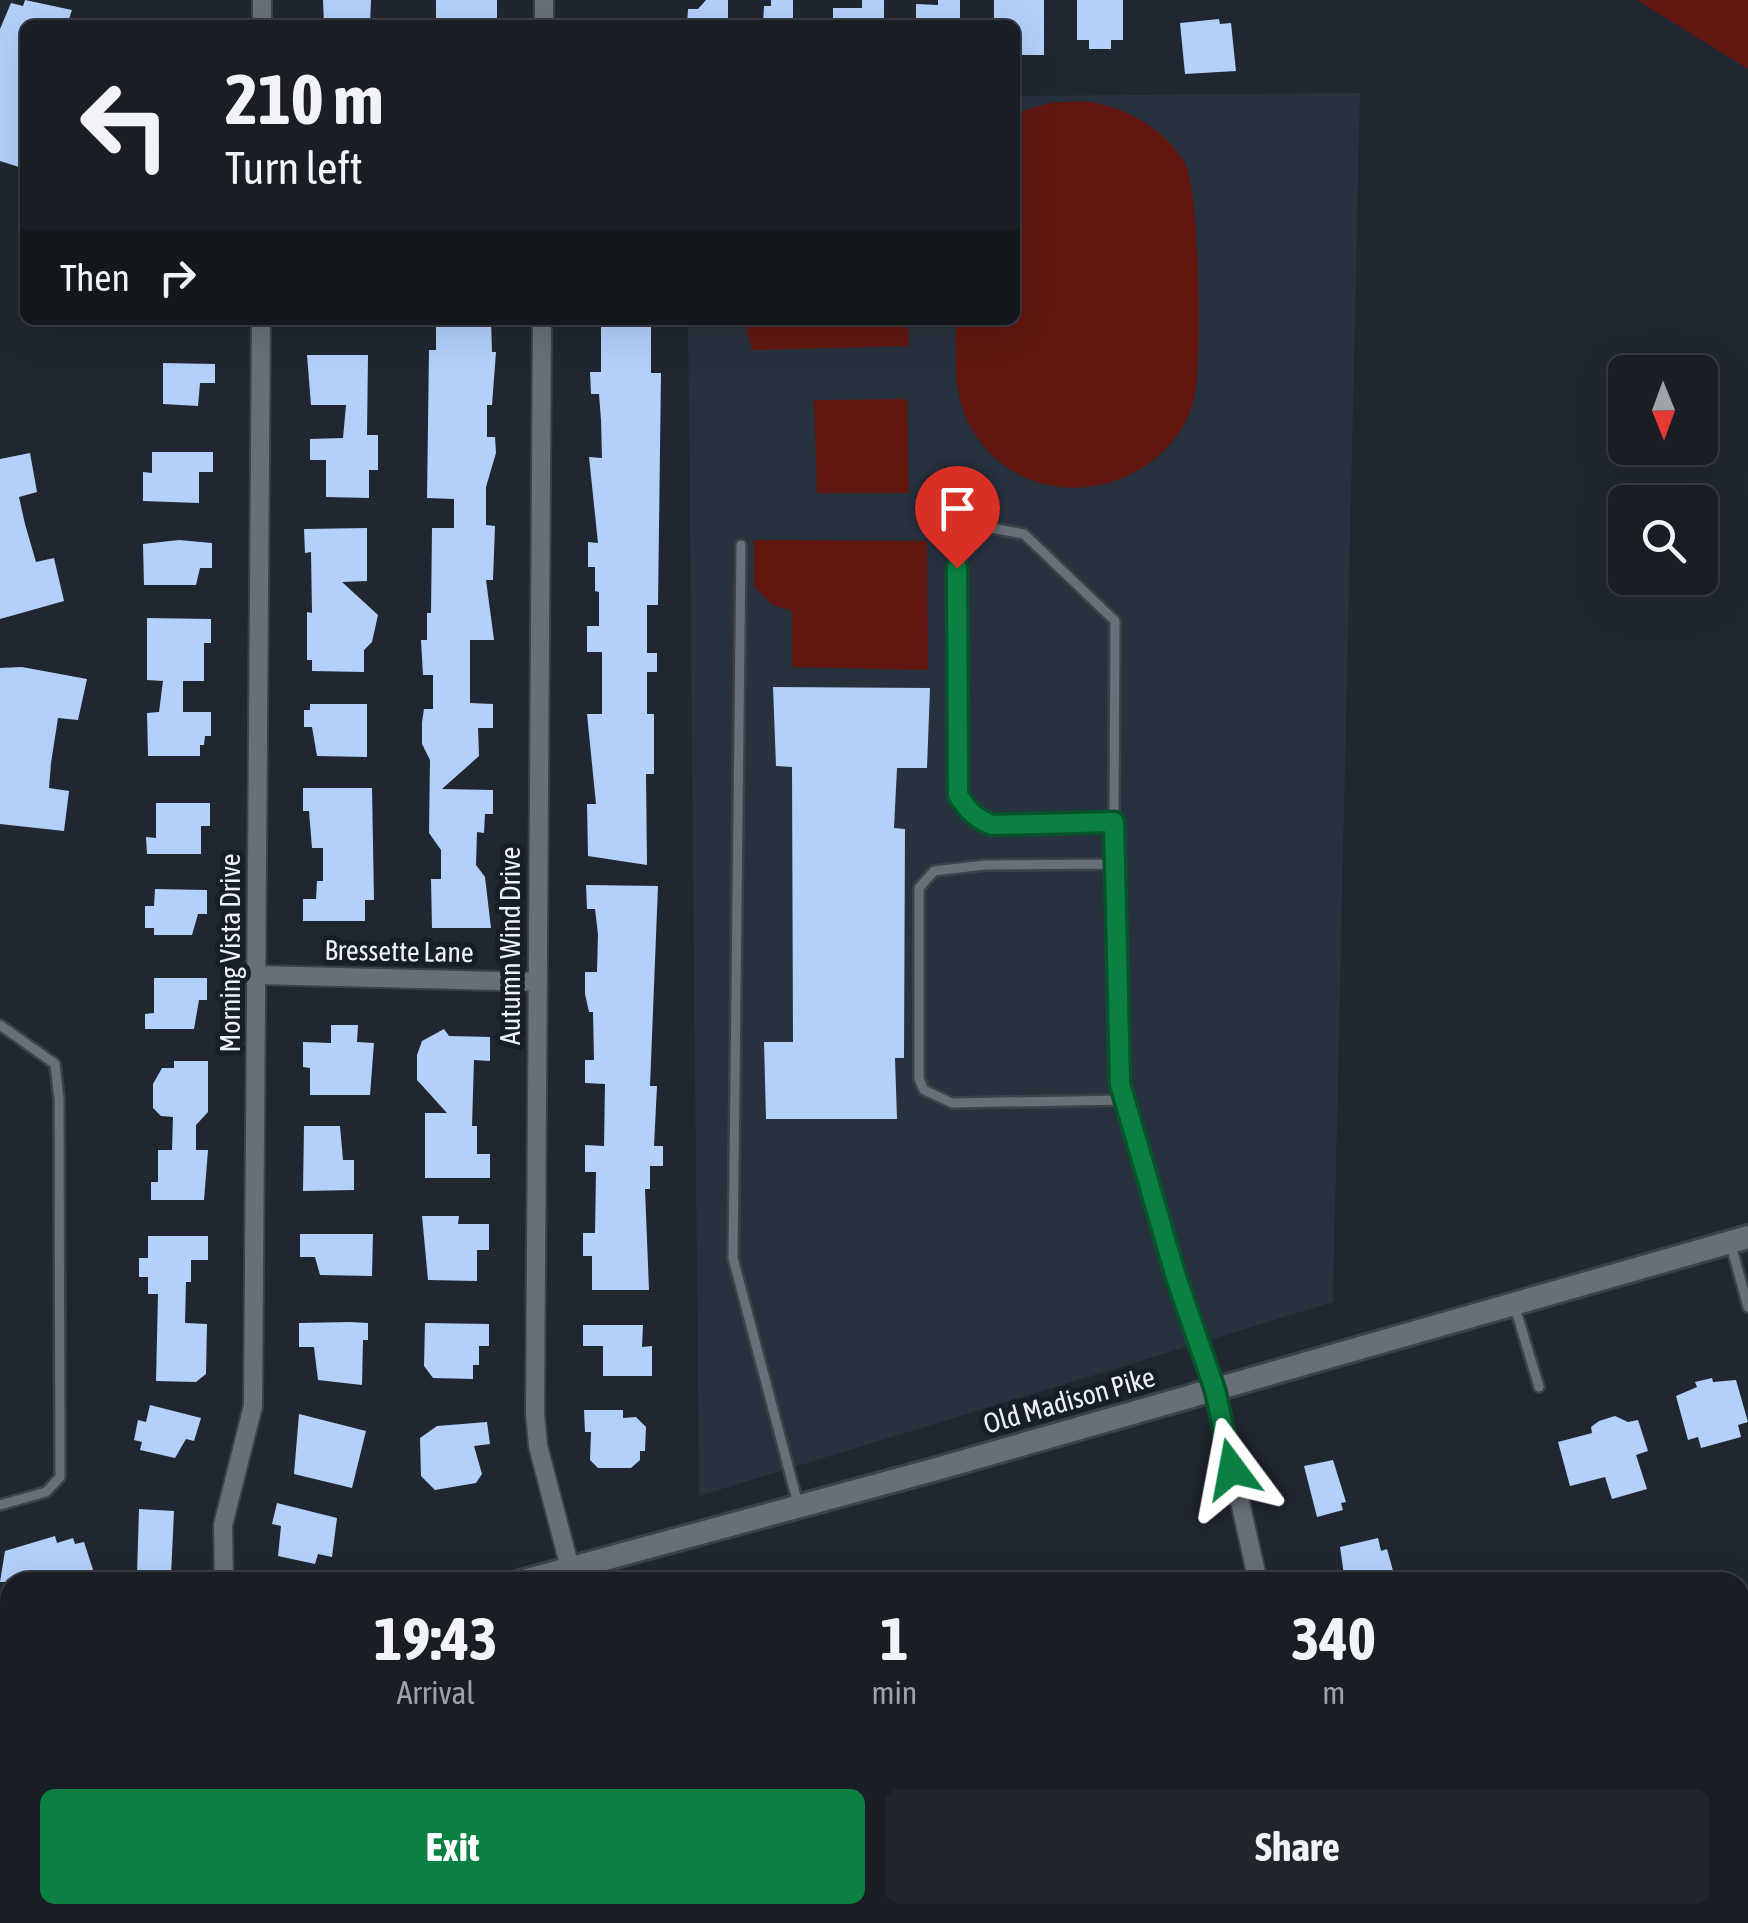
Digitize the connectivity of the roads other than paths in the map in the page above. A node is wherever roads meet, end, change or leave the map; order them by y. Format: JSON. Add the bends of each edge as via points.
{"nodes":[{"id":1,"x":261,"y":325,"type":"edge"},
{"id":2,"x":542,"y":325,"type":"edge"},
{"id":3,"x":741,"y":545,"type":"dead end"},
{"id":4,"x":1114,"y":822,"type":"junction"},
{"id":5,"x":1116,"y":864,"type":"junction"},
{"id":6,"x":258,"y":975,"type":"junction"},
{"id":7,"x":538,"y":982,"type":"junction"},
{"id":8,"x":0,"y":1025,"type":"edge"},
{"id":9,"x":1125,"y":1100,"type":"junction"},
{"id":10,"x":1739,"y":1239,"type":"edge"},
{"id":11,"x":1514,"y":1304,"type":"junction"},
{"id":12,"x":1748,"y":1308,"type":"edge"},
{"id":13,"x":1539,"y":1386,"type":"dead end"},
{"id":14,"x":1215,"y":1390,"type":"junction"},
{"id":15,"x":0,"y":1505,"type":"edge"},
{"id":16,"x":798,"y":1506,"type":"junction"},
{"id":17,"x":570,"y":1568,"type":"junction"},
{"id":18,"x":224,"y":1572,"type":"edge"},
{"id":19,"x":556,"y":1572,"type":"edge"},
{"id":20,"x":1256,"y":1572,"type":"edge"}],
"edges":[{"from":1,"to":6,"type":"street","name":"Morning Vista Drive"},
{"from":2,"to":7,"type":"street","name":"Autumn Wind Drive"},
{"from":3,"to":16,"type":"lane","via":[[733,1258]]},
{"from":4,"to":4,"type":"lane","via":[[992,825],[975,818],[958,795],[957,568],[976,532],[1024,534],[1115,621]]},
{"from":4,"to":5,"type":"lane"},
{"from":5,"to":9,"type":"lane"},
{"from":5,"to":9,"type":"lane","via":[[934,871],[920,888],[919,1078],[924,1090],[952,1103]]},
{"from":6,"to":7,"type":"street","name":"Bressette Lane"},
{"from":6,"to":18,"type":"street","name":"Morning Vista Drive","via":[[253,1406],[224,1525]]},
{"from":7,"to":17,"type":"street","name":"Autumn Wind Drive","via":[[534,1413]]},
{"from":8,"to":15,"type":"lane","via":[[55,1064],[61,1401],[60,1478],[46,1492]]},
{"from":9,"to":14,"type":"lane"},
{"from":10,"to":11,"type":"main road","name":"Old Madison Pike"},
{"from":10,"to":12,"type":"lane"},
{"from":11,"to":13,"type":"lane"},
{"from":11,"to":14,"type":"main road","name":"Old Madison Pike"},
{"from":14,"to":16,"type":"main road","name":"Old Madison Pike"},
{"from":14,"to":20,"type":"street"},
{"from":16,"to":17,"type":"main road","name":"Old Madison Pike"},
{"from":17,"to":19,"type":"main road","name":"Old Madison Pike"}]}
